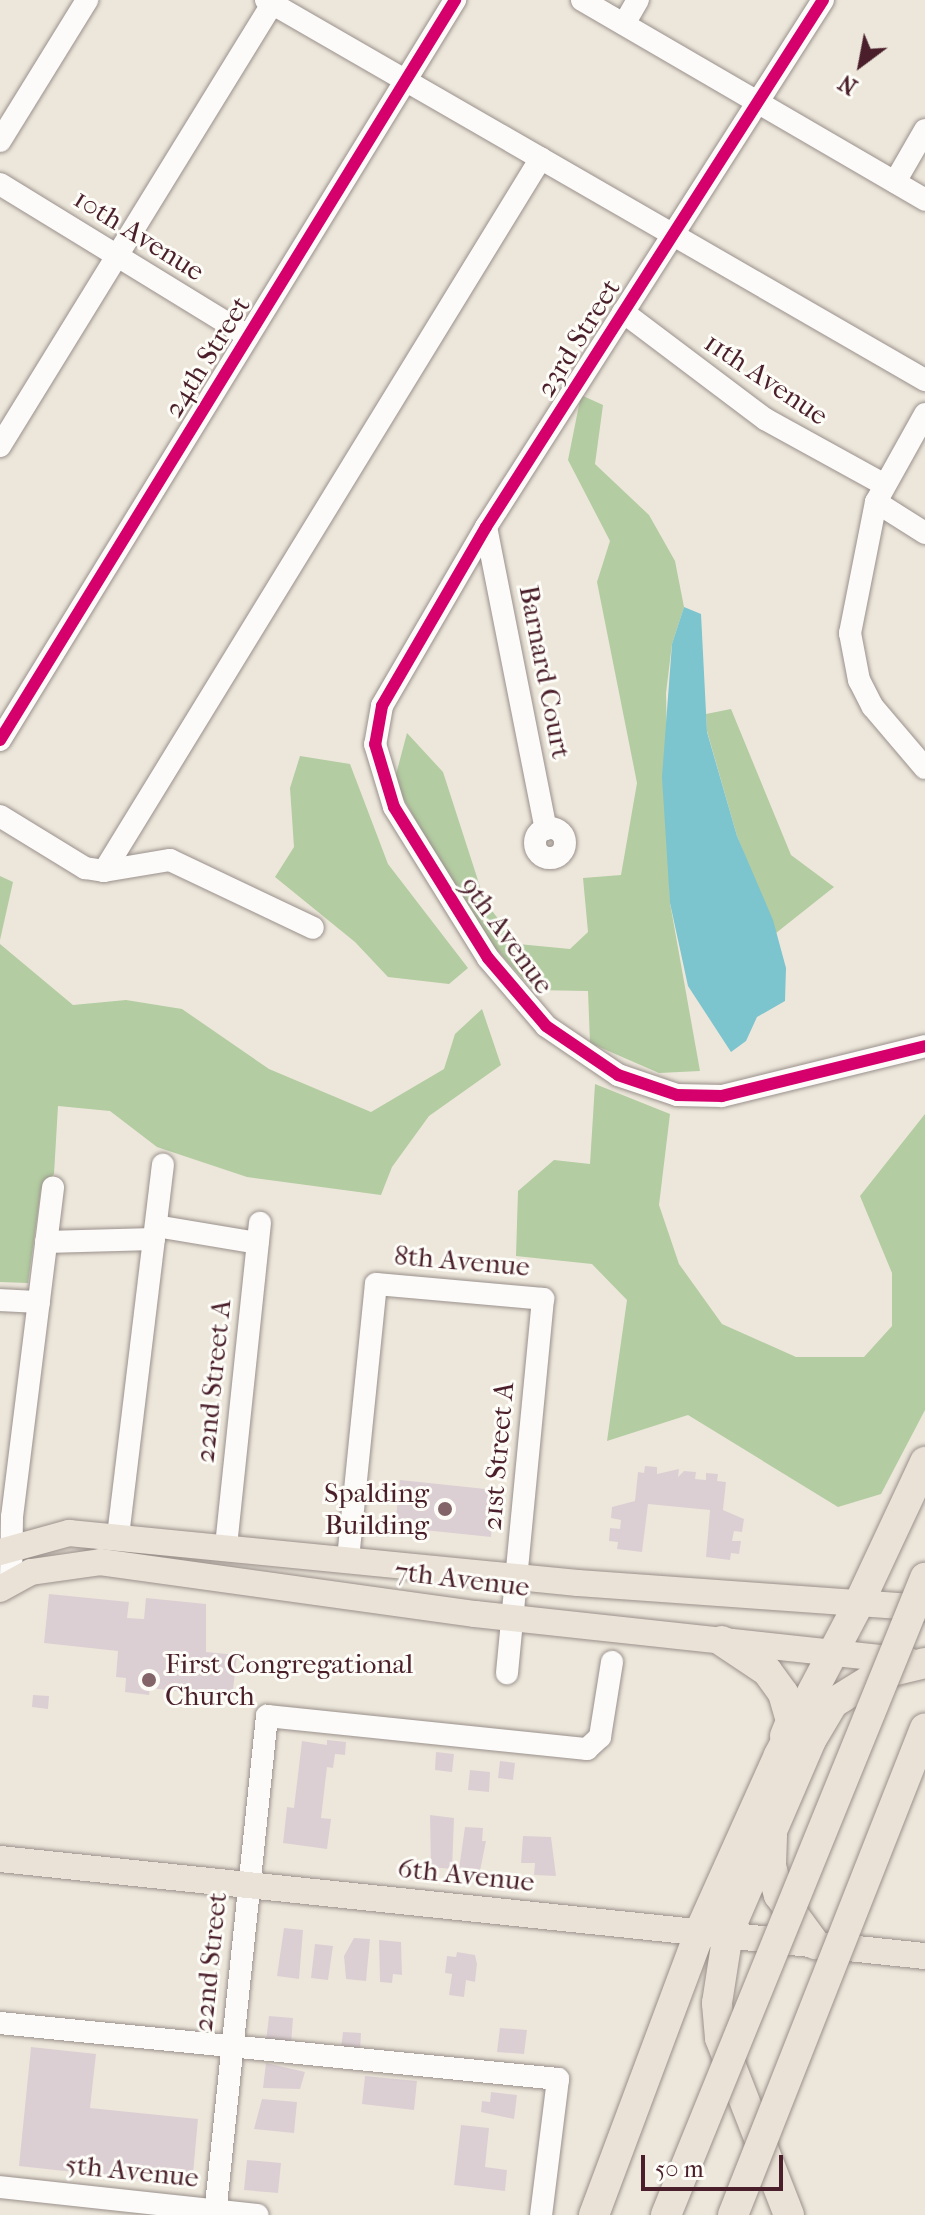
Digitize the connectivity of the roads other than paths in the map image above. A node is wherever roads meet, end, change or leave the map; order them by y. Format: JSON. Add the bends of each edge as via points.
{"nodes":[{"id":1,"x":87,"y":0,"type":"edge"},
{"id":2,"x":455,"y":0,"type":"edge"},
{"id":3,"x":582,"y":0,"type":"edge"},
{"id":4,"x":638,"y":0,"type":"edge"},
{"id":5,"x":823,"y":0,"type":"edge"},
{"id":6,"x":269,"y":2,"type":"edge"},
{"id":7,"x":624,"y":24,"type":"junction"},
{"id":8,"x":405,"y":82,"type":"junction"},
{"id":9,"x":761,"y":103,"type":"junction"},
{"id":10,"x":925,"y":130,"type":"edge"},
{"id":11,"x":0,"y":141,"type":"edge"},
{"id":12,"x":541,"y":158,"type":"junction"},
{"id":13,"x":895,"y":182,"type":"junction"},
{"id":14,"x":0,"y":184,"type":"edge"},
{"id":15,"x":925,"y":200,"type":"edge"},
{"id":16,"x":671,"y":234,"type":"junction"},
{"id":17,"x":117,"y":257,"type":"junction"},
{"id":18,"x":623,"y":312,"type":"junction"},
{"id":19,"x":248,"y":336,"type":"junction"},
{"id":20,"x":925,"y":380,"type":"edge"},
{"id":21,"x":925,"y":414,"type":"edge"},
{"id":22,"x":0,"y":446,"type":"edge"},
{"id":23,"x":879,"y":493,"type":"junction"},
{"id":24,"x":486,"y":527,"type":"junction"},
{"id":25,"x":925,"y":533,"type":"edge"},
{"id":26,"x":382,"y":706,"type":"joint"},
{"id":27,"x":0,"y":740,"type":"edge"},
{"id":28,"x":925,"y":768,"type":"edge"},
{"id":29,"x":0,"y":816,"type":"edge"},
{"id":30,"x":546,"y":829,"type":"dead end"},
{"id":31,"x":104,"y":871,"type":"junction"},
{"id":32,"x":313,"y":928,"type":"dead end"},
{"id":33,"x":925,"y":1046,"type":"edge"},
{"id":34,"x":163,"y":1165,"type":"dead end"},
{"id":35,"x":53,"y":1188,"type":"dead end"},
{"id":36,"x":155,"y":1232,"type":"junction"},
{"id":37,"x":46,"y":1242,"type":"junction"},
{"id":38,"x":543,"y":1299,"type":"joint"},
{"id":39,"x":0,"y":1300,"type":"edge"},
{"id":40,"x":39,"y":1302,"type":"junction"},
{"id":41,"x":925,"y":1462,"type":"edge"},
{"id":42,"x":118,"y":1536,"type":"junction"},
{"id":43,"x":226,"y":1546,"type":"junction"},
{"id":44,"x":348,"y":1559,"type":"junction"},
{"id":45,"x":5,"y":1567,"type":"edge"},
{"id":46,"x":516,"y":1577,"type":"junction"},
{"id":47,"x":925,"y":1578,"type":"edge"},
{"id":48,"x":859,"y":1603,"type":"junction"},
{"id":49,"x":925,"y":1608,"type":"edge"},
{"id":50,"x":511,"y":1618,"type":"junction"},
{"id":51,"x":722,"y":1641,"type":"junction"},
{"id":52,"x":830,"y":1652,"type":"junction"},
{"id":53,"x":612,"y":1662,"type":"dead end"},
{"id":54,"x":925,"y":1663,"type":"edge"},
{"id":55,"x":507,"y":1673,"type":"dead end"},
{"id":56,"x":925,"y":1728,"type":"edge"},
{"id":57,"x":779,"y":1755,"type":"junction"},
{"id":58,"x":773,"y":1825,"type":"junction"},
{"id":59,"x":0,"y":1859,"type":"edge"},
{"id":60,"x":248,"y":1885,"type":"junction"},
{"id":61,"x":714,"y":1932,"type":"junction"},
{"id":62,"x":815,"y":1944,"type":"junction"},
{"id":63,"x":925,"y":1956,"type":"edge"},
{"id":64,"x":0,"y":2023,"type":"edge"},
{"id":65,"x":231,"y":2047,"type":"junction"},
{"id":66,"x":0,"y":2187,"type":"edge"},
{"id":67,"x":60,"y":2204,"type":"edge"},
{"id":68,"x":215,"y":2213,"type":"edge"},
{"id":69,"x":257,"y":2215,"type":"edge"},
{"id":70,"x":541,"y":2215,"type":"edge"},
{"id":71,"x":594,"y":2215,"type":"edge"},
{"id":72,"x":666,"y":2215,"type":"edge"},
{"id":73,"x":733,"y":2215,"type":"edge"},
{"id":74,"x":789,"y":2215,"type":"edge"}],
"edges":[{"from":1,"to":11,"type":"street"},
{"from":2,"to":8,"type":"street","name":"24th Street"},
{"from":3,"to":7,"type":"street"},
{"from":4,"to":7,"type":"street"},
{"from":5,"to":9,"type":"street","name":"23rd Street"},
{"from":6,"to":8,"type":"street"},
{"from":6,"to":17,"type":"street"},
{"from":7,"to":9,"type":"street"},
{"from":8,"to":12,"type":"street"},
{"from":8,"to":19,"type":"street","name":"24th Street"},
{"from":9,"to":13,"type":"street"},
{"from":9,"to":16,"type":"street","name":"23rd Street"},
{"from":10,"to":13,"type":"street"},
{"from":12,"to":16,"type":"street"},
{"from":12,"to":31,"type":"street"},
{"from":13,"to":15,"type":"street"},
{"from":14,"to":17,"type":"street","name":"10th Avenue"},
{"from":16,"to":18,"type":"street","name":"23rd Street"},
{"from":16,"to":20,"type":"street"},
{"from":17,"to":19,"type":"street","name":"10th Avenue"},
{"from":17,"to":22,"type":"street"},
{"from":18,"to":23,"type":"street","name":"11th Avenue","via":[[765,419]]},
{"from":18,"to":24,"type":"street","name":"23rd Street"},
{"from":19,"to":27,"type":"street","name":"24th Street"},
{"from":21,"to":23,"type":"street"},
{"from":23,"to":25,"type":"street","name":"11th Avenue"},
{"from":23,"to":28,"type":"street","via":[[850,633],[859,680],[873,707]]},
{"from":24,"to":26,"type":"street","name":"23rd Street"},
{"from":24,"to":30,"type":"street","name":"Barnard Court"},
{"from":26,"to":33,"type":"street","name":"9th Avenue","via":[[375,744],[394,807],[488,958],[546,1026],[582,1051],[647,1088],[695,1098],[740,1095]]},
{"from":29,"to":31,"type":"street","via":[[76,863]]},
{"from":31,"to":32,"type":"street","via":[[170,860]]},
{"from":34,"to":36,"type":"street"},
{"from":35,"to":37,"type":"street"},
{"from":36,"to":37,"type":"street"},
{"from":36,"to":42,"type":"street"},
{"from":36,"to":43,"type":"street","name":"22nd Street A","via":[[259,1233]]},
{"from":37,"to":40,"type":"street"},
{"from":38,"to":44,"type":"street","name":"8th Avenue","via":[[376,1284]]},
{"from":38,"to":46,"type":"street","name":"21st Street A"},
{"from":39,"to":40,"type":"street"},
{"from":40,"to":45,"type":"street"},
{"from":41,"to":48,"type":"highway"},
{"from":42,"to":43,"type":"main road","name":"7th Avenue"},
{"from":42,"to":45,"type":"main road","name":"7th Avenue","via":[[69,1533]]},
{"from":43,"to":44,"type":"main road","name":"7th Avenue"},
{"from":44,"to":46,"type":"main road","name":"7th Avenue"},
{"from":45,"to":50,"type":"main road","name":"7th Avenue","via":[[100,1562]]},
{"from":46,"to":48,"type":"main road","name":"7th Avenue"},
{"from":46,"to":50,"type":"street","name":"21st Street A"},
{"from":47,"to":72,"type":"highway","bridge":true},
{"from":48,"to":49,"type":"main road","name":"7th Avenue"},
{"from":48,"to":52,"type":"highway"},
{"from":50,"to":51,"type":"main road","name":"7th Avenue"},
{"from":50,"to":55,"type":"street","name":"21st Street A"},
{"from":51,"to":52,"type":"main road","name":"7th Avenue"},
{"from":51,"to":57,"type":"highway","via":[[767,1671],[783,1693],[791,1721]]},
{"from":52,"to":54,"type":"main road","name":"7th Avenue"},
{"from":52,"to":57,"type":"highway"},
{"from":53,"to":60,"type":"street","name":"22nd Street","via":[[600,1737],[587,1749],[267,1716]]},
{"from":54,"to":58,"type":"highway","via":[[880,1674],[833,1703]]},
{"from":56,"to":73,"type":"highway","bridge":true},
{"from":57,"to":61,"type":"highway"},
{"from":58,"to":61,"type":"highway"},
{"from":58,"to":62,"type":"highway","via":[[771,1866],[779,1895]]},
{"from":59,"to":60,"type":"main road","name":"6th Avenue"},
{"from":60,"to":61,"type":"main road","name":"6th Avenue"},
{"from":60,"to":65,"type":"street","name":"22nd Street"},
{"from":61,"to":62,"type":"main road","name":"6th Avenue"},
{"from":61,"to":71,"type":"highway"},
{"from":61,"to":74,"type":"highway","via":[[720,2038]]},
{"from":62,"to":63,"type":"main road","name":"6th Avenue"},
{"from":64,"to":65,"type":"street"},
{"from":65,"to":68,"type":"street","name":"22nd Street"},
{"from":65,"to":70,"type":"street","via":[[558,2079]]},
{"from":66,"to":67,"type":"street","name":"5th Avenue"},
{"from":67,"to":68,"type":"street","name":"5th Avenue"},
{"from":68,"to":69,"type":"street","name":"5th Avenue"}]}
